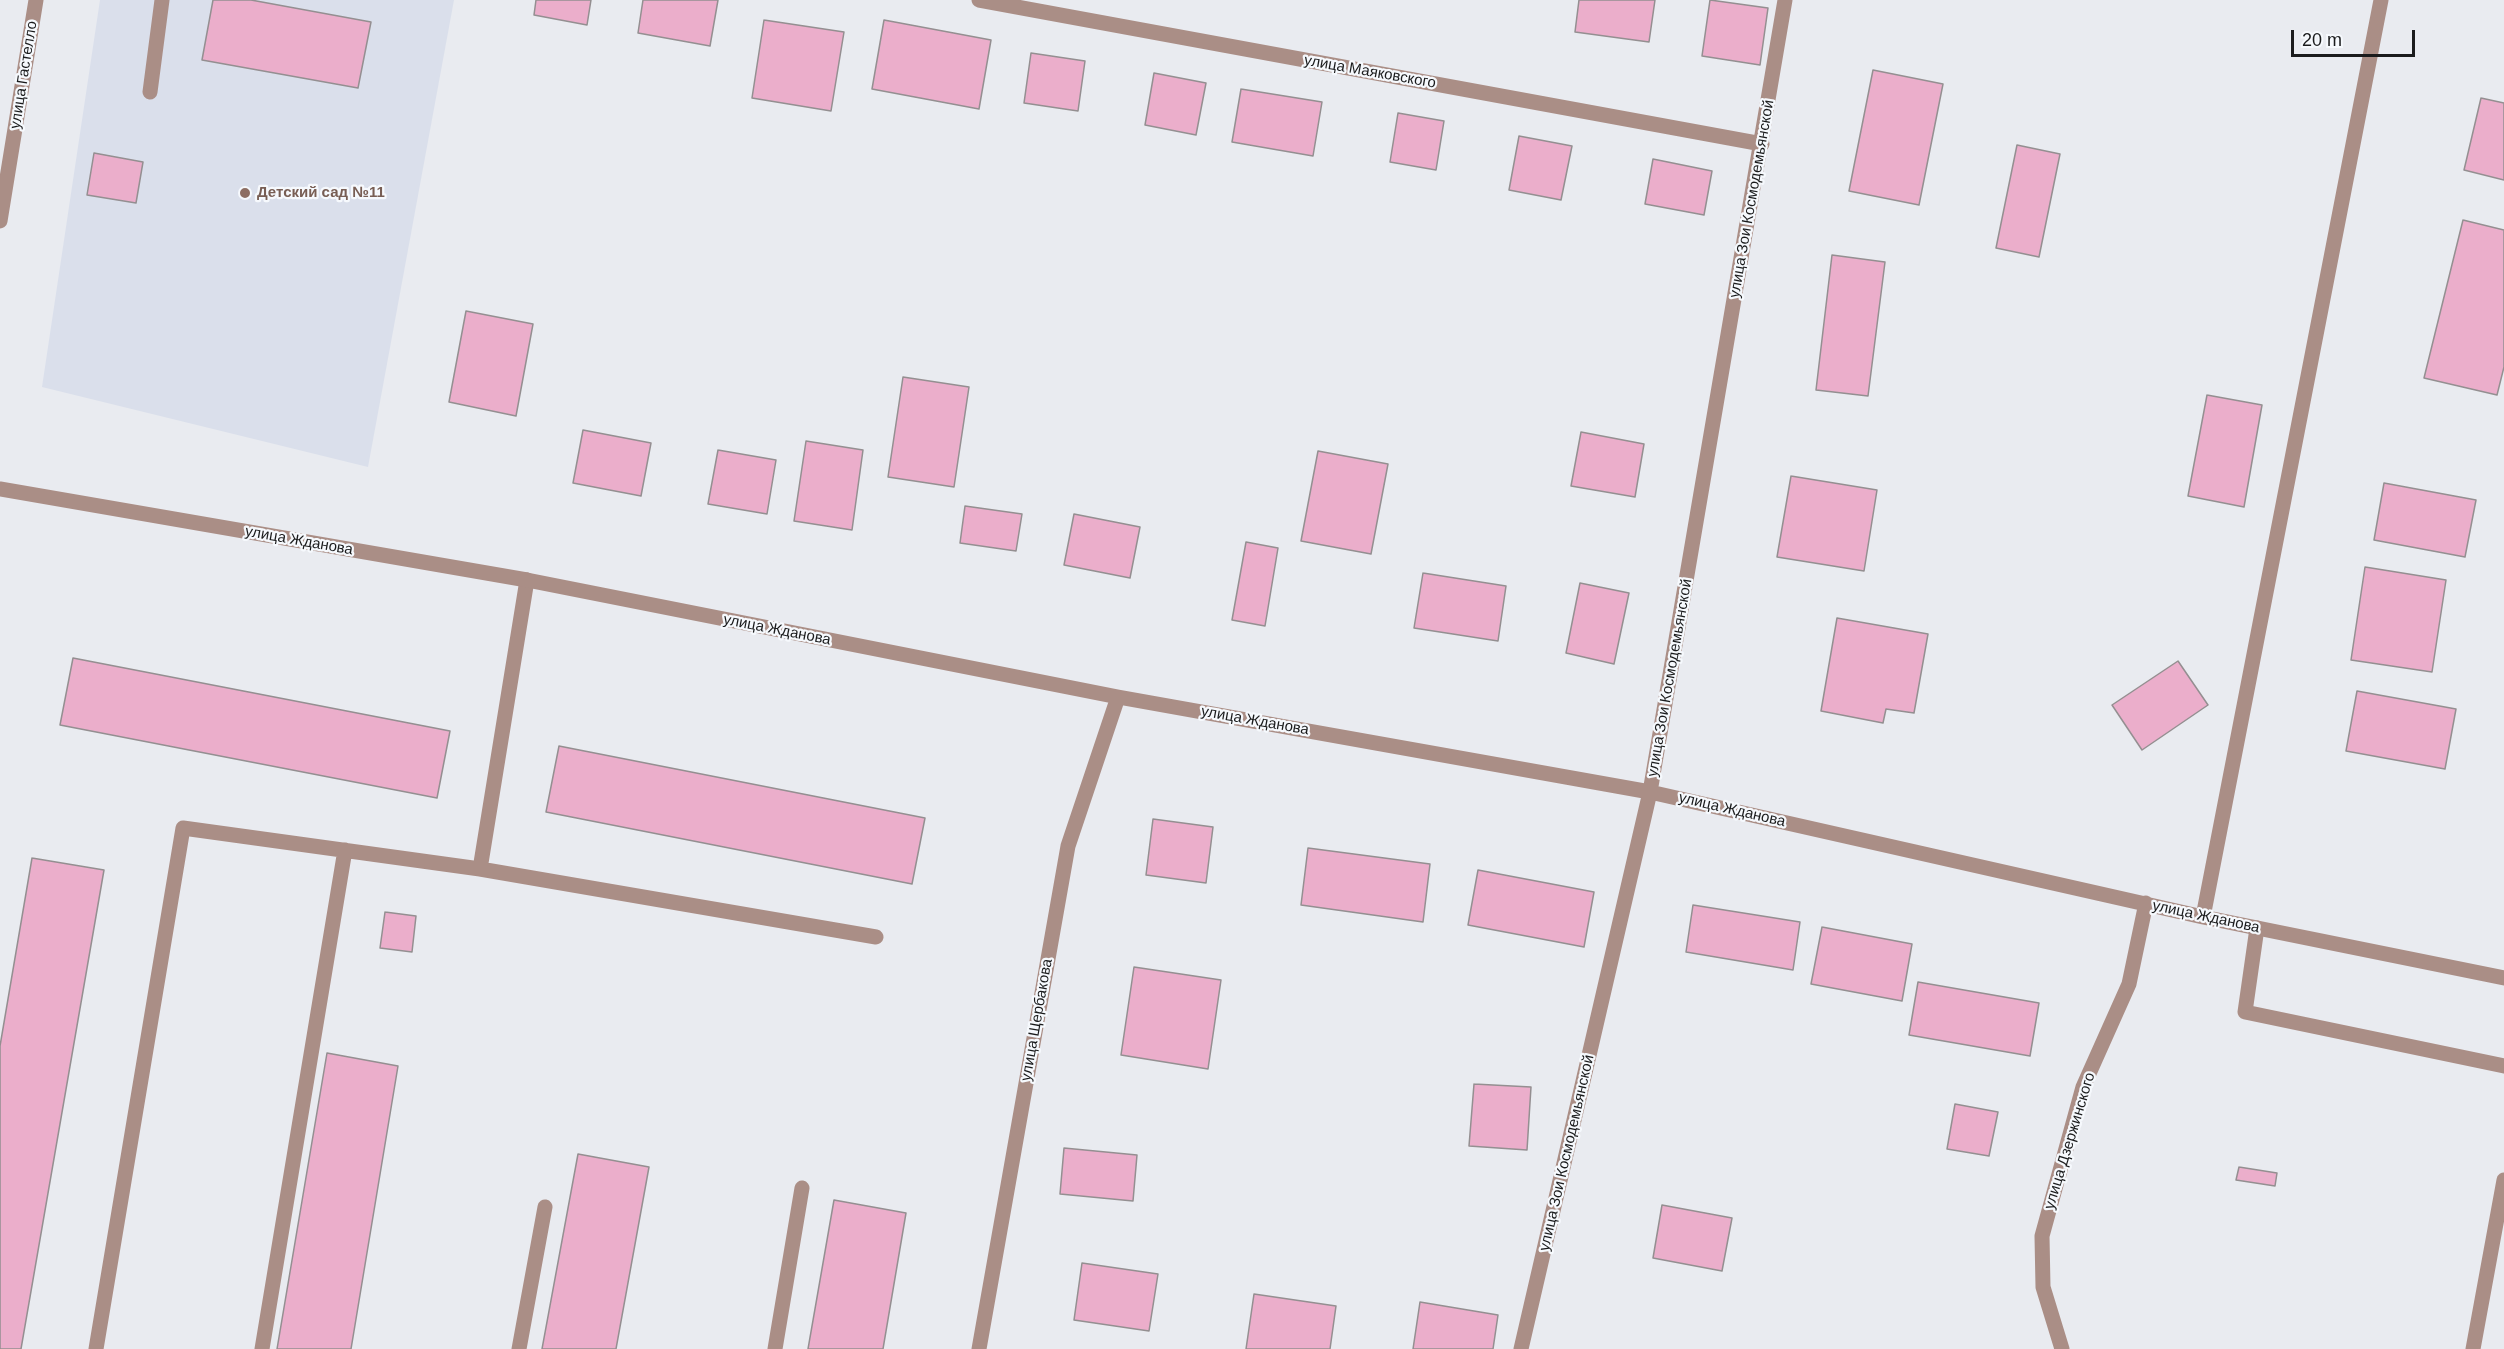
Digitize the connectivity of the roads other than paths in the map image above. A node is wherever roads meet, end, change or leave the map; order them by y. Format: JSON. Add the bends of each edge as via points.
{"nodes":[{"id":1,"x":36,"y":0,"type":"edge"},
{"id":2,"x":162,"y":0,"type":"edge"},
{"id":3,"x":979,"y":0,"type":"edge"},
{"id":4,"x":1785,"y":0,"type":"edge"},
{"id":5,"x":2381,"y":0,"type":"edge"},
{"id":6,"x":150,"y":92,"type":"dead end"},
{"id":7,"x":1762,"y":144,"type":"junction"},
{"id":8,"x":5,"y":160,"type":"edge"},
{"id":9,"x":0,"y":221,"type":"edge"},
{"id":10,"x":0,"y":489,"type":"edge"},
{"id":11,"x":527,"y":580,"type":"junction"},
{"id":12,"x":1118,"y":697,"type":"junction"},
{"id":13,"x":1650,"y":792,"type":"junction"},
{"id":14,"x":345,"y":850,"type":"junction"},
{"id":15,"x":480,"y":869,"type":"junction"},
{"id":16,"x":2146,"y":903,"type":"junction"},
{"id":17,"x":2203,"y":917,"type":"junction"},
{"id":18,"x":2256,"y":928,"type":"junction"},
{"id":19,"x":876,"y":937,"type":"dead end"},
{"id":20,"x":2504,"y":978,"type":"edge"},
{"id":21,"x":2504,"y":1066,"type":"edge"},
{"id":22,"x":2504,"y":1180,"type":"edge"},
{"id":23,"x":802,"y":1188,"type":"dead end"},
{"id":24,"x":545,"y":1207,"type":"dead end"},
{"id":25,"x":96,"y":1349,"type":"edge"},
{"id":26,"x":262,"y":1349,"type":"edge"},
{"id":27,"x":519,"y":1349,"type":"edge"},
{"id":28,"x":775,"y":1349,"type":"edge"},
{"id":29,"x":979,"y":1349,"type":"edge"},
{"id":30,"x":1521,"y":1349,"type":"edge"},
{"id":31,"x":2062,"y":1349,"type":"edge"},
{"id":32,"x":2473,"y":1349,"type":"edge"}],
"edges":[{"from":1,"to":8,"type":"street","name":"улица Гастелло"},
{"from":2,"to":6,"type":"street"},
{"from":3,"to":7,"type":"street","name":"улица Маяковского"},
{"from":4,"to":7,"type":"street","name":"улица Зои Космодемьянской"},
{"from":5,"to":17,"type":"street"},
{"from":7,"to":13,"type":"street","name":"улица Зои Космодемьянской"},
{"from":8,"to":9,"type":"street","name":"улица Гастелло"},
{"from":10,"to":11,"type":"street","name":"улица Жданова"},
{"from":11,"to":12,"type":"street","name":"улица Жданова"},
{"from":11,"to":15,"type":"street"},
{"from":12,"to":13,"type":"street","name":"улица Жданова"},
{"from":12,"to":29,"type":"street","name":"улица Щербакова","via":[[1068,846]]},
{"from":13,"to":16,"type":"street","name":"улица Жданова"},
{"from":13,"to":30,"type":"street","name":"улица Зои Космодемьянской"},
{"from":14,"to":15,"type":"street"},
{"from":14,"to":25,"type":"street","via":[[183,828]]},
{"from":14,"to":26,"type":"street"},
{"from":15,"to":19,"type":"street"},
{"from":16,"to":17,"type":"street","name":"улица Жданова"},
{"from":16,"to":31,"type":"street","name":"улица Дзержинского","via":[[2129,984],[2083,1087],[2042,1236],[2043,1287]]},
{"from":17,"to":18,"type":"street","name":"улица Жданова"},
{"from":18,"to":20,"type":"street","name":"улица Жданова"},
{"from":18,"to":21,"type":"street","via":[[2245,1012]]},
{"from":22,"to":32,"type":"street"},
{"from":23,"to":28,"type":"street"},
{"from":24,"to":27,"type":"street"}]}
